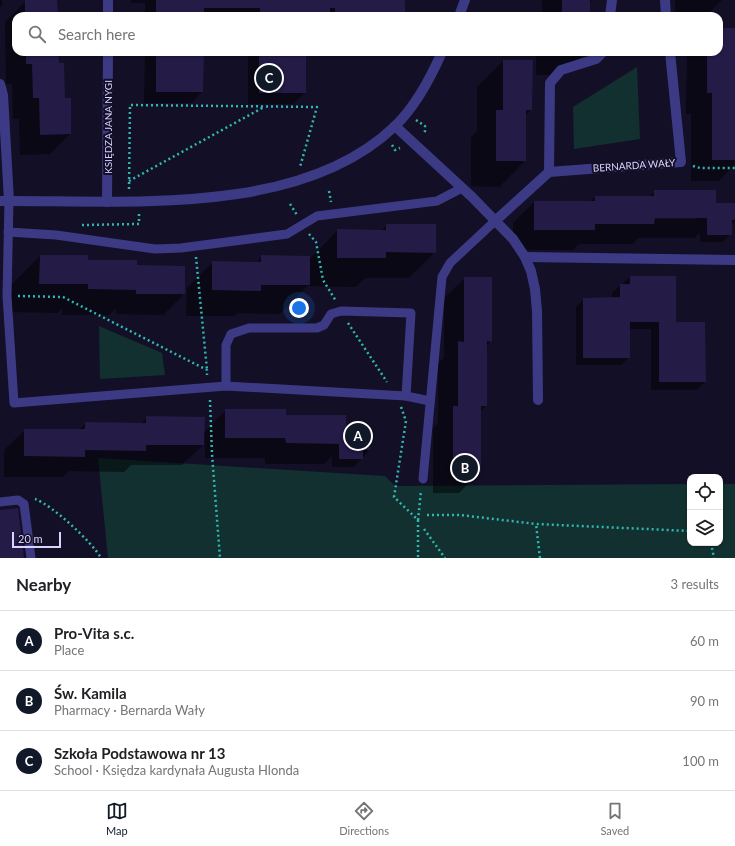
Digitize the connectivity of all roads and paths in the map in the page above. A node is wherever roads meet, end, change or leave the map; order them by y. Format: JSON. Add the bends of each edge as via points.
{"nodes":[{"id":1,"x":108,"y":0,"type":"edge"},
{"id":2,"x":465,"y":0,"type":"edge"},
{"id":3,"x":612,"y":0,"type":"edge"},
{"id":4,"x":665,"y":0,"type":"edge"},
{"id":5,"x":108,"y":12,"type":"edge"},
{"id":6,"x":460,"y":12,"type":"edge"},
{"id":7,"x":610,"y":12,"type":"edge"},
{"id":8,"x":666,"y":12,"type":"edge"},
{"id":9,"x":108,"y":56,"type":"edge"},
{"id":10,"x":440,"y":56,"type":"edge"},
{"id":11,"x":598,"y":56,"type":"edge"},
{"id":12,"x":670,"y":56,"type":"edge"},
{"id":13,"x":0,"y":84,"type":"edge"},
{"id":14,"x":265,"y":106,"type":"junction"},
{"id":15,"x":395,"y":126,"type":"junction"},
{"id":16,"x":305,"y":167,"type":"dead end"},
{"id":17,"x":700,"y":168,"type":"dead end"},
{"id":18,"x":735,"y":168,"type":"edge"},
{"id":19,"x":549,"y":172,"type":"junction"},
{"id":20,"x":129,"y":181,"type":"junction"},
{"id":21,"x":462,"y":188,"type":"junction"},
{"id":22,"x":129,"y":189,"type":"junction"},
{"id":23,"x":107,"y":190,"type":"junction"},
{"id":24,"x":4,"y":201,"type":"edge"},
{"id":25,"x":139,"y":201,"type":"junction"},
{"id":26,"x":107,"y":202,"type":"junction"},
{"id":27,"x":495,"y":221,"type":"junction"},
{"id":28,"x":78,"y":225,"type":"dead end"},
{"id":29,"x":8,"y":232,"type":"junction"},
{"id":30,"x":195,"y":246,"type":"junction"},
{"id":31,"x":525,"y":257,"type":"junction"},
{"id":32,"x":735,"y":260,"type":"edge"},
{"id":33,"x":7,"y":296,"type":"junction"},
{"id":34,"x":207,"y":370,"type":"junction"},
{"id":35,"x":226,"y":386,"type":"junction"},
{"id":36,"x":209,"y":387,"type":"junction"},
{"id":37,"x":406,"y":396,"type":"junction"},
{"id":38,"x":538,"y":400,"type":"dead end"},
{"id":39,"x":430,"y":401,"type":"junction"},
{"id":40,"x":423,"y":479,"type":"dead end"},
{"id":41,"x":419,"y":497,"type":"dead end"},
{"id":42,"x":36,"y":499,"type":"dead end"},
{"id":43,"x":0,"y":502,"type":"edge"},
{"id":44,"x":427,"y":515,"type":"dead end"},
{"id":45,"x":418,"y":520,"type":"dead end"},
{"id":46,"x":536,"y":524,"type":"junction"},
{"id":47,"x":424,"y":529,"type":"dead end"},
{"id":48,"x":687,"y":531,"type":"edge"},
{"id":49,"x":712,"y":546,"type":"edge"},
{"id":50,"x":31,"y":558,"type":"edge"},
{"id":51,"x":101,"y":558,"type":"edge"},
{"id":52,"x":220,"y":558,"type":"edge"},
{"id":53,"x":445,"y":558,"type":"edge"},
{"id":54,"x":540,"y":558,"type":"edge"},
{"id":55,"x":714,"y":558,"type":"edge"}],
"edges":[{"from":1,"to":5,"type":"street"},
{"from":2,"to":6,"type":"street"},
{"from":3,"to":7,"type":"street"},
{"from":4,"to":8,"type":"street"},
{"from":9,"to":23,"type":"street","name":"KSIĘDZA JANA NYGI"},
{"from":10,"to":15,"type":"street","via":[[416,98]]},
{"from":11,"to":19,"type":"street","via":[[561,70],[550,83]]},
{"from":12,"to":19,"type":"street","name":"BERNARDA WAŁY","via":[[681,162]]},
{"from":13,"to":24,"type":"street","via":[[3,95]]},
{"from":14,"to":16,"type":"path","via":[[317,107],[300,169]]},
{"from":14,"to":20,"type":"path"},
{"from":14,"to":20,"type":"path","via":[[130,105]]},
{"from":15,"to":21,"type":"street"},
{"from":15,"to":25,"type":"street","via":[[363,152],[329,169],[293,182],[250,193]]},
{"from":17,"to":18,"type":"path"},
{"from":19,"to":27,"type":"street"},
{"from":20,"to":22,"type":"path"},
{"from":21,"to":27,"type":"street"},
{"from":21,"to":30,"type":"lane","via":[[437,201],[317,216],[287,234]]},
{"from":22,"to":23,"type":"path"},
{"from":22,"to":25,"type":"path","via":[[138,189]]},
{"from":23,"to":26,"type":"street","name":"KSIĘDZA JANA NYGI"},
{"from":24,"to":26,"type":"street"},
{"from":24,"to":29,"type":"lane"},
{"from":25,"to":26,"type":"street"},
{"from":25,"to":28,"type":"path","via":[[139,224]]},
{"from":27,"to":31,"type":"street","via":[[513,239]]},
{"from":27,"to":39,"type":"lane","via":[[450,263],[442,276]]},
{"from":29,"to":30,"type":"lane","via":[[56,235],[155,249]]},
{"from":29,"to":33,"type":"lane"},
{"from":30,"to":34,"type":"path"},
{"from":31,"to":32,"type":"street"},
{"from":31,"to":38,"type":"street","via":[[532,277],[537,311]]},
{"from":33,"to":34,"type":"path","via":[[63,297]]},
{"from":33,"to":36,"type":"lane","via":[[14,403]]},
{"from":34,"to":36,"type":"path"},
{"from":35,"to":36,"type":"lane"},
{"from":35,"to":37,"type":"lane"},
{"from":35,"to":37,"type":"lane","via":[[226,345],[231,334],[249,328],[317,328],[324,325],[331,314],[341,311],[411,313]]},
{"from":36,"to":52,"type":"path"},
{"from":37,"to":39,"type":"lane"},
{"from":39,"to":40,"type":"lane"},
{"from":41,"to":45,"type":"path"},
{"from":42,"to":51,"type":"path","via":[[60,515],[97,550]]},
{"from":43,"to":50,"type":"lane","via":[[18,500],[24,504]]},
{"from":44,"to":46,"type":"path","via":[[460,515]]},
{"from":46,"to":48,"type":"path"},
{"from":46,"to":54,"type":"path"},
{"from":47,"to":53,"type":"path"},
{"from":49,"to":55,"type":"path"}]}
